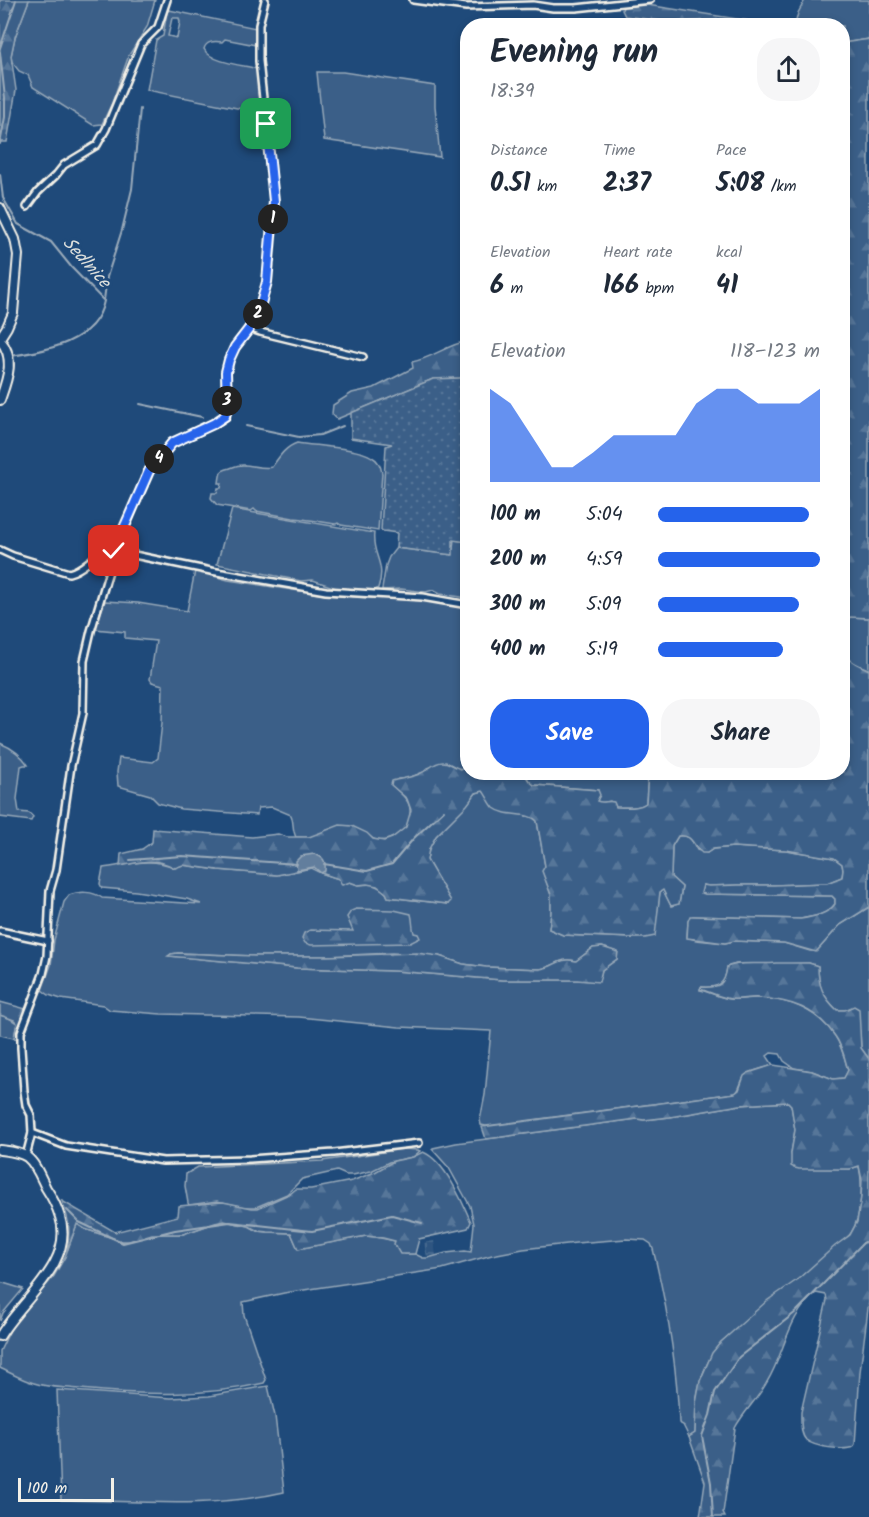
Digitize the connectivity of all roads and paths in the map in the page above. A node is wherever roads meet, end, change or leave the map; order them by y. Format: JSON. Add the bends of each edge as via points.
{"nodes":[{"id":1,"x":167,"y":0,"type":"edge"},
{"id":2,"x":265,"y":0,"type":"edge"},
{"id":3,"x":413,"y":0,"type":"edge"},
{"id":4,"x":650,"y":0,"type":"edge"},
{"id":5,"x":27,"y":207,"type":"dead end"},
{"id":6,"x":0,"y":208,"type":"edge"},
{"id":7,"x":249,"y":328,"type":"junction"},
{"id":8,"x":0,"y":339,"type":"edge"},
{"id":9,"x":363,"y":357,"type":"dead end"},
{"id":10,"x":0,"y":400,"type":"edge"},
{"id":11,"x":0,"y":550,"type":"edge"},
{"id":12,"x":114,"y":551,"type":"junction"},
{"id":13,"x":460,"y":604,"type":"edge"},
{"id":14,"x":0,"y":931,"type":"edge"},
{"id":15,"x":48,"y":941,"type":"junction"},
{"id":16,"x":32,"y":1133,"type":"junction"},
{"id":17,"x":419,"y":1143,"type":"dead end"},
{"id":18,"x":0,"y":1149,"type":"edge"},
{"id":19,"x":26,"y":1156,"type":"junction"},
{"id":20,"x":0,"y":1336,"type":"edge"}],
"edges":[{"from":1,"to":5,"type":"street","via":[[158,27],[141,44],[97,146],[64,165]]},
{"from":2,"to":7,"type":"street","via":[[259,61],[274,201],[267,282],[258,314]]},
{"from":3,"to":4,"type":"street","via":[[466,7],[553,8]]},
{"from":6,"to":8,"type":"street","via":[[15,238],[18,255],[13,313]]},
{"from":7,"to":9,"type":"street"},
{"from":7,"to":12,"type":"street","via":[[229,360],[225,416],[172,443],[149,471]]},
{"from":8,"to":10,"type":"street","via":[[9,362]]},
{"from":11,"to":12,"type":"street","via":[[69,573],[100,553]]},
{"from":12,"to":13,"type":"street","via":[[326,591],[422,597]]},
{"from":12,"to":15,"type":"street","via":[[84,661],[83,713],[50,891]]},
{"from":14,"to":15,"type":"street"},
{"from":15,"to":16,"type":"street","via":[[43,974],[21,1039],[24,1091]]},
{"from":16,"to":17,"type":"street","via":[[66,1146],[163,1161],[250,1159]]},
{"from":16,"to":19,"type":"street"},
{"from":18,"to":19,"type":"street"},
{"from":19,"to":20,"type":"street","via":[[60,1216],[62,1247],[54,1266]]}]}
